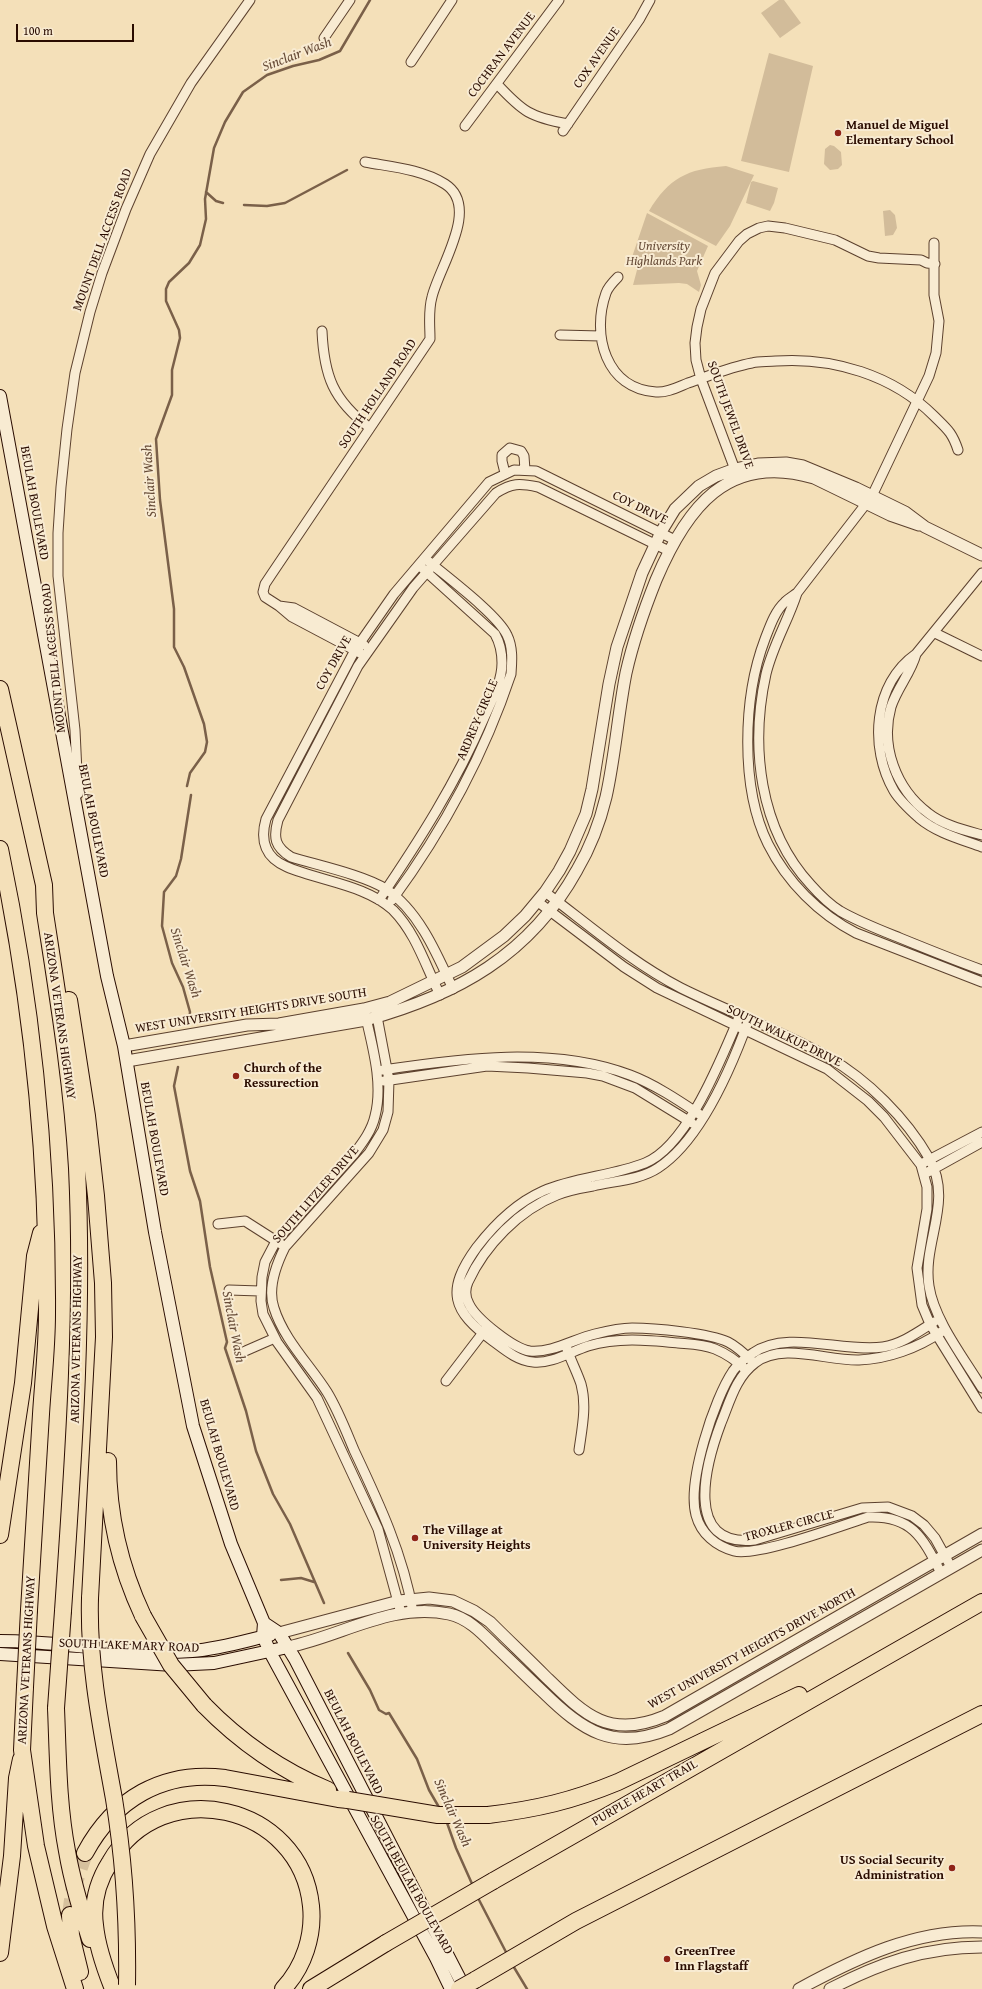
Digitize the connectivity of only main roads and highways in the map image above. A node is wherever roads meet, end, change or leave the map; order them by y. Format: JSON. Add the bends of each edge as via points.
{"nodes":[{"id":1,"x":0,"y":396,"type":"edge"},
{"id":2,"x":0,"y":689,"type":"edge"},
{"id":3,"x":0,"y":848,"type":"edge"},
{"id":4,"x":44,"y":884,"type":"junction"},
{"id":5,"x":45,"y":1216,"type":"junction"},
{"id":6,"x":102,"y":1390,"type":"junction"},
{"id":7,"x":0,"y":1535,"type":"edge"},
{"id":8,"x":982,"y":1602,"type":"edge"},
{"id":9,"x":264,"y":1623,"type":"junction"},
{"id":10,"x":279,"y":1633,"type":"junction"},
{"id":11,"x":925,"y":1635,"type":"junction"},
{"id":12,"x":263,"y":1636,"type":"junction"},
{"id":13,"x":0,"y":1641,"type":"edge"},
{"id":14,"x":288,"y":1647,"type":"junction"},
{"id":15,"x":270,"y":1652,"type":"junction"},
{"id":16,"x":0,"y":1654,"type":"edge"},
{"id":17,"x":982,"y":1714,"type":"edge"},
{"id":18,"x":22,"y":1750,"type":"junction"},
{"id":19,"x":348,"y":1800,"type":"junction"},
{"id":20,"x":391,"y":1847,"type":"joint"},
{"id":21,"x":85,"y":1854,"type":"tunnel mouth"},
{"id":22,"x":70,"y":1915,"type":"tunnel mouth"},
{"id":23,"x":0,"y":1953,"type":"edge"},
{"id":24,"x":468,"y":1986,"type":"edge"},
{"id":25,"x":74,"y":1989,"type":"edge"},
{"id":26,"x":85,"y":1989,"type":"edge"},
{"id":27,"x":108,"y":1989,"type":"edge"},
{"id":28,"x":113,"y":1989,"type":"edge"},
{"id":29,"x":126,"y":1989,"type":"edge"},
{"id":30,"x":283,"y":1989,"type":"edge"},
{"id":31,"x":311,"y":1989,"type":"edge"},
{"id":32,"x":451,"y":1989,"type":"edge"},
{"id":33,"x":459,"y":1989,"type":"edge"}],
"edges":[{"from":1,"to":9,"type":"main road","name":"BEULAH BOULEVARD","via":[[107,976],[124,1046],[155,1232],[193,1426],[231,1544]]},
{"from":2,"to":4,"type":"highway","name":"ARIZONA VETERANS HIGHWAY"},
{"from":3,"to":5,"type":"highway","name":"ARIZONA VETERANS HIGHWAY","via":[[22,961],[29,1014],[40,1123]]},
{"from":4,"to":6,"type":"highway","via":[[56,924],[87,1116],[103,1283]]},
{"from":4,"to":27,"type":"highway","name":"ARIZONA VETERANS HIGHWAY","bridge":true,"via":[[45,913],[71,1096],[79,1215],[78,1372],[56,1708],[60,1791],[66,1851],[79,1904]]},
{"from":5,"to":7,"type":"highway","via":[[35,1256],[24,1376]]},
{"from":5,"to":18,"type":"highway","name":"ARIZONA VETERANS HIGHWAY","bridge":true,"via":[[47,1317]]},
{"from":6,"to":19,"type":"highway","bridge":true,"via":[[107,1407],[108,1482],[113,1526],[130,1586],[143,1616],[171,1665],[204,1705],[237,1736],[273,1762]]},
{"from":6,"to":29,"type":"highway","bridge":true,"via":[[89,1623],[95,1694],[114,1799],[124,1886]]},
{"from":8,"to":11,"type":"highway","name":"PURPLE HEART TRAIL"},
{"from":9,"to":10,"type":"main road","name":"BEULAH BOULEVARD"},
{"from":9,"to":12,"type":"main road","name":"SOUTH BEULAH BOULEVARD"},
{"from":10,"to":12,"type":"main road","name":"SOUTH LAKE MARY ROAD"},
{"from":10,"to":14,"type":"main road","name":"BEULAH BOULEVARD"},
{"from":11,"to":19,"type":"highway","bridge":true,"via":[[618,1782],[548,1806],[488,1816],[438,1815]]},
{"from":11,"to":31,"type":"highway","name":"PURPLE HEART TRAIL","bridge":true,"via":[[493,1881]]},
{"from":12,"to":13,"type":"main road","name":"SOUTH LAKE MARY ROAD","via":[[208,1649],[152,1652]]},
{"from":12,"to":15,"type":"main road","name":"SOUTH BEULAH BOULEVARD"},
{"from":14,"to":15,"type":"main road","name":"SOUTH LAKE MARY ROAD"},
{"from":14,"to":20,"type":"main road","name":"BEULAH BOULEVARD"},
{"from":15,"to":16,"type":"main road","name":"SOUTH LAKE MARY ROAD","via":[[214,1663],[173,1665]]},
{"from":15,"to":32,"type":"main road","name":"SOUTH BEULAH BOULEVARD"},
{"from":17,"to":24,"type":"highway","via":[[617,1900],[530,1947]]},
{"from":18,"to":23,"type":"highway"},
{"from":18,"to":25,"type":"highway","name":"ARIZONA VETERANS HIGHWAY","via":[[34,1833],[46,1891]]},
{"from":19,"to":21,"type":"highway","via":[[214,1777],[183,1778],[149,1788],[120,1808],[100,1828]]},
{"from":20,"to":24,"type":"main road","name":"SOUTH BEULAH BOULEVARD"},
{"from":22,"to":26,"type":"highway","via":[[74,1952]]},
{"from":24,"to":33,"type":"highway","bridge":true},
{"from":28,"to":30,"type":"highway","via":[[95,1925],[97,1889],[105,1869],[126,1840],[146,1824],[178,1811],[206,1808],[230,1812],[260,1825],[285,1846],[296,1860],[305,1879],[311,1902],[311,1932],[300,1965]]}]}
